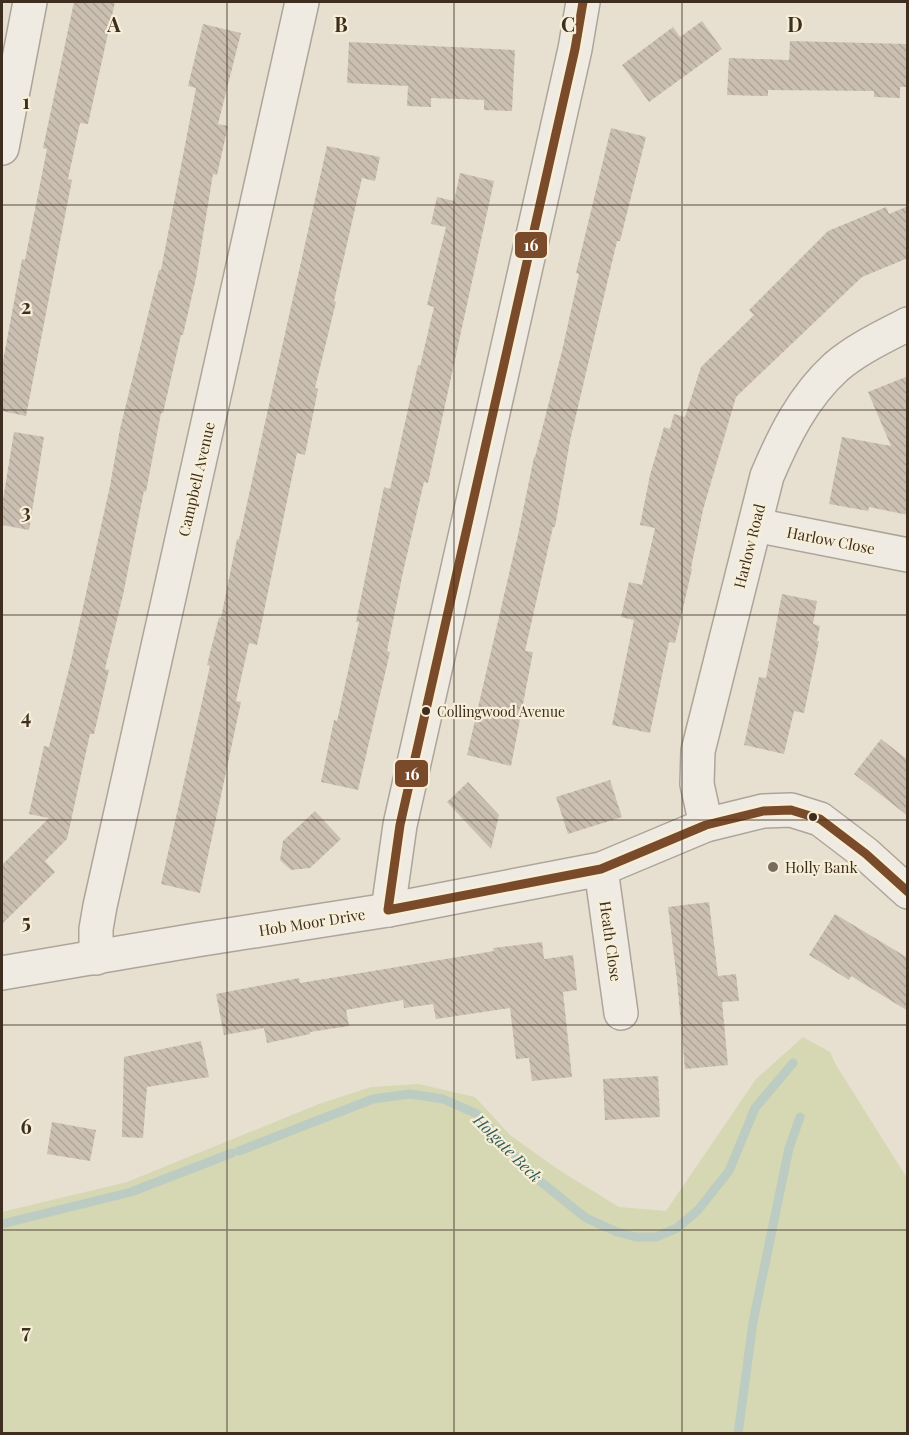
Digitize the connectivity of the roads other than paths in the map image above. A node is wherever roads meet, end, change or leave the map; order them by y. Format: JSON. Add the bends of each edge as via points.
{"nodes":[{"id":1,"x":30,"y":2,"type":"edge"},
{"id":2,"x":302,"y":2,"type":"edge"},
{"id":3,"x":583,"y":2,"type":"edge"},
{"id":4,"x":2,"y":148,"type":"edge"},
{"id":5,"x":908,"y":324,"type":"edge"},
{"id":6,"x":755,"y":525,"type":"junction"},
{"id":7,"x":908,"y":555,"type":"edge"},
{"id":8,"x":706,"y":825,"type":"junction"},
{"id":9,"x":601,"y":869,"type":"junction"},
{"id":10,"x":908,"y":892,"type":"edge"},
{"id":11,"x":388,"y":910,"type":"junction"},
{"id":12,"x":96,"y":958,"type":"junction"},
{"id":13,"x":2,"y":973,"type":"edge"},
{"id":14,"x":621,"y":1013,"type":"dead end"}],
"edges":[{"from":1,"to":4,"type":"street"},
{"from":2,"to":12,"type":"street","name":"Campbell Avenue","via":[[100,906]]},
{"from":3,"to":11,"type":"street","via":[[400,825]]},
{"from":5,"to":6,"type":"street","name":"Harlow Road","via":[[871,343],[836,368],[806,401],[766,476]]},
{"from":6,"to":7,"type":"street","name":"Harlow Close"},
{"from":6,"to":8,"type":"street","name":"Harlow Road","via":[[698,751],[697,784]]},
{"from":8,"to":9,"type":"street","name":"Hob Moor Drive"},
{"from":8,"to":10,"type":"street","name":"Hob Moor Drive","via":[[764,811],[791,810],[820,819]]},
{"from":9,"to":11,"type":"street","name":"Hob Moor Drive"},
{"from":9,"to":14,"type":"street","name":"Heath Close"},
{"from":11,"to":12,"type":"street","name":"Hob Moor Drive"},
{"from":12,"to":13,"type":"street","name":"Hob Moor Drive"}]}
